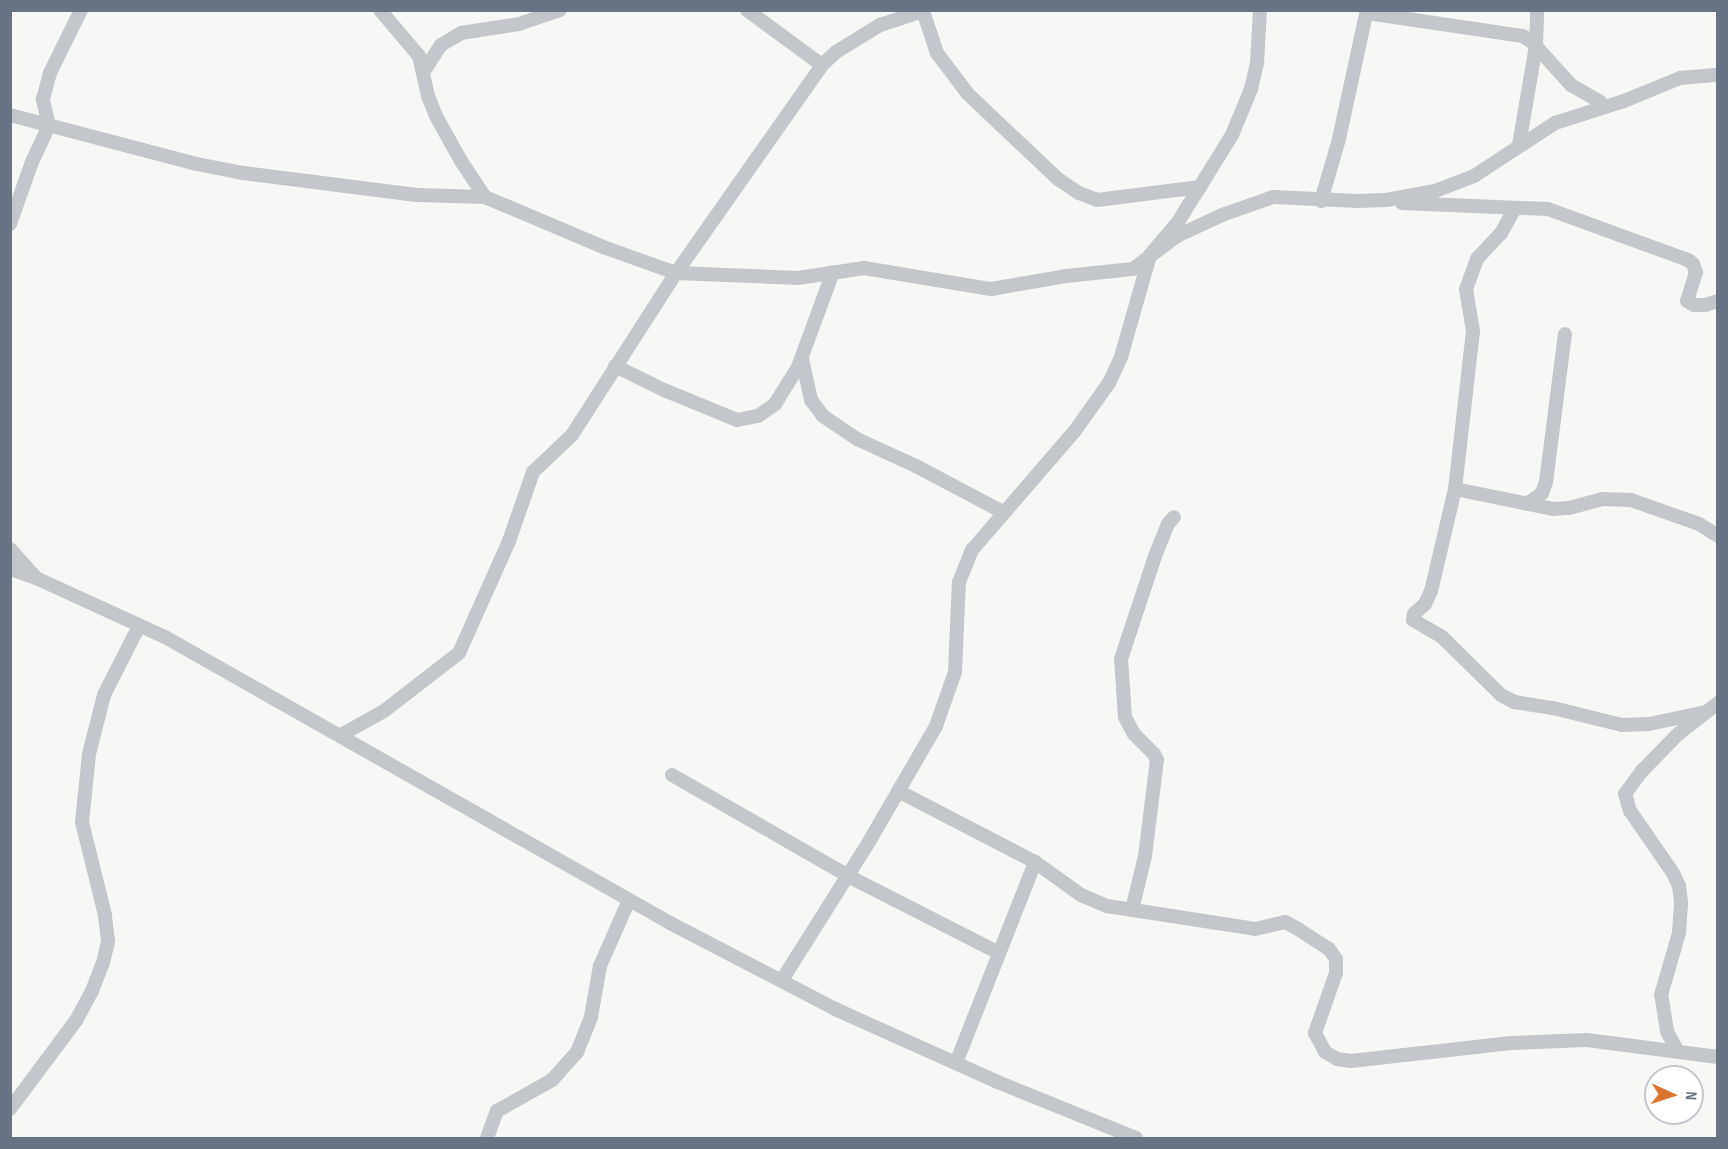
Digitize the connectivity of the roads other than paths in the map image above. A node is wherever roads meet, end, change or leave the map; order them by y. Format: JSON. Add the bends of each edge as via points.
{"nodes":[{"id":1,"x":81,"y":10,"type":"edge"},
{"id":2,"x":380,"y":10,"type":"edge"},
{"id":3,"x":560,"y":10,"type":"edge"},
{"id":4,"x":747,"y":10,"type":"edge"},
{"id":5,"x":1260,"y":10,"type":"edge"},
{"id":6,"x":1537,"y":10,"type":"edge"},
{"id":7,"x":1367,"y":12,"type":"edge"},
{"id":8,"x":519,"y":17,"type":"edge"},
{"id":9,"x":1536,"y":46,"type":"junction"},
{"id":10,"x":822,"y":66,"type":"junction"},
{"id":11,"x":424,"y":70,"type":"junction"},
{"id":12,"x":1718,"y":75,"type":"edge"},
{"id":13,"x":1600,"y":102,"type":"dead end"},
{"id":14,"x":10,"y":115,"type":"edge"},
{"id":15,"x":50,"y":126,"type":"junction"},
{"id":16,"x":1519,"y":145,"type":"junction"},
{"id":17,"x":1200,"y":187,"type":"junction"},
{"id":18,"x":485,"y":197,"type":"junction"},
{"id":19,"x":1386,"y":200,"type":"junction"},
{"id":20,"x":1322,"y":201,"type":"junction"},
{"id":21,"x":1515,"y":208,"type":"junction"},
{"id":22,"x":10,"y":224,"type":"edge"},
{"id":23,"x":1150,"y":255,"type":"junction"},
{"id":24,"x":833,"y":272,"type":"junction"},
{"id":25,"x":676,"y":273,"type":"junction"},
{"id":26,"x":1718,"y":301,"type":"edge"},
{"id":27,"x":1565,"y":334,"type":"dead end"},
{"id":28,"x":802,"y":359,"type":"junction"},
{"id":29,"x":615,"y":366,"type":"junction"},
{"id":30,"x":1455,"y":489,"type":"junction"},
{"id":31,"x":1527,"y":504,"type":"junction"},
{"id":32,"x":1003,"y":513,"type":"junction"},
{"id":33,"x":1174,"y":517,"type":"dead end"},
{"id":34,"x":1718,"y":537,"type":"edge"},
{"id":35,"x":10,"y":549,"type":"edge"},
{"id":36,"x":10,"y":569,"type":"edge"},
{"id":37,"x":36,"y":578,"type":"junction"},
{"id":38,"x":139,"y":626,"type":"junction"},
{"id":39,"x":1712,"y":707,"type":"edge"},
{"id":40,"x":341,"y":735,"type":"junction"},
{"id":41,"x":672,"y":775,"type":"dead end"},
{"id":42,"x":898,"y":791,"type":"junction"},
{"id":43,"x":1035,"y":862,"type":"junction"},
{"id":44,"x":848,"y":876,"type":"junction"},
{"id":45,"x":629,"y":900,"type":"junction"},
{"id":46,"x":1132,"y":910,"type":"junction"},
{"id":47,"x":999,"y":953,"type":"junction"},
{"id":48,"x":782,"y":980,"type":"junction"},
{"id":49,"x":1678,"y":1052,"type":"junction"},
{"id":50,"x":1718,"y":1057,"type":"edge"},
{"id":51,"x":956,"y":1063,"type":"junction"},
{"id":52,"x":10,"y":1087,"type":"edge"},
{"id":53,"x":25,"y":1087,"type":"junction"},
{"id":54,"x":10,"y":1109,"type":"edge"},
{"id":55,"x":487,"y":1138,"type":"edge"},
{"id":56,"x":1136,"y":1138,"type":"edge"}],
"edges":[{"from":1,"to":15,"type":"street","via":[[58,53],[44,95]]},
{"from":2,"to":11,"type":"street","via":[[411,44]]},
{"from":3,"to":8,"type":"street"},
{"from":4,"to":10,"type":"street"},
{"from":5,"to":17,"type":"street","via":[[1257,63],[1251,89],[1232,135]]},
{"from":6,"to":9,"type":"street"},
{"from":7,"to":9,"type":"street","via":[[1509,33],[1527,38]]},
{"from":7,"to":20,"type":"street"},
{"from":8,"to":11,"type":"street","via":[[454,36],[436,50]]},
{"from":9,"to":13,"type":"street","via":[[1571,85]]},
{"from":9,"to":16,"type":"street"},
{"from":10,"to":17,"type":"street","via":[[836,52],[874,29],[923,10],[937,53],[968,94],[1058,179],[1079,193],[1096,200]]},
{"from":10,"to":25,"type":"street"},
{"from":11,"to":18,"type":"street","via":[[436,116]]},
{"from":12,"to":16,"type":"street","via":[[1680,78],[1555,123]]},
{"from":14,"to":15,"type":"street"},
{"from":15,"to":18,"type":"street","via":[[243,173],[417,195]]},
{"from":15,"to":22,"type":"street","via":[[32,162]]},
{"from":16,"to":19,"type":"street","via":[[1466,180],[1427,193]]},
{"from":17,"to":23,"type":"street","via":[[1178,222]]},
{"from":18,"to":25,"type":"street"},
{"from":19,"to":20,"type":"street"},
{"from":19,"to":21,"type":"street"},
{"from":20,"to":23,"type":"street","via":[[1278,197],[1256,202],[1188,230]]},
{"from":21,"to":26,"type":"street","via":[[1548,209],[1676,255],[1695,269],[1687,301],[1694,305]]},
{"from":21,"to":30,"type":"street","via":[[1501,233],[1477,260],[1466,289],[1473,331]]},
{"from":23,"to":24,"type":"street","via":[[1133,268],[991,289],[864,268]]},
{"from":23,"to":32,"type":"street","via":[[1124,347],[1109,383],[1074,432]]},
{"from":24,"to":25,"type":"street","via":[[789,278]]},
{"from":24,"to":28,"type":"street"},
{"from":25,"to":29,"type":"street"},
{"from":27,"to":31,"type":"street","via":[[1546,482],[1542,493]]},
{"from":28,"to":29,"type":"street","via":[[775,404],[746,420],[737,420],[664,390]]},
{"from":28,"to":32,"type":"street","via":[[811,399],[823,416],[857,439]]},
{"from":29,"to":40,"type":"street","via":[[568,440],[533,472],[513,533],[459,653],[384,711]]},
{"from":30,"to":31,"type":"street"},
{"from":30,"to":39,"type":"street","via":[[1431,591],[1414,614],[1414,622],[1442,636],[1501,695],[1515,702],[1622,725],[1649,724]]},
{"from":31,"to":34,"type":"street","via":[[1560,509],[1602,499],[1631,500],[1699,524]]},
{"from":32,"to":42,"type":"street","via":[[963,567],[954,677],[936,726]]},
{"from":33,"to":46,"type":"street","via":[[1155,556],[1121,659],[1125,717],[1157,760],[1145,856]]},
{"from":35,"to":37,"type":"street"},
{"from":36,"to":37,"type":"street"},
{"from":37,"to":38,"type":"street"},
{"from":38,"to":40,"type":"street"},
{"from":38,"to":53,"type":"street","via":[[104,695],[89,754],[82,822],[105,915],[108,941],[103,963],[76,1019]]},
{"from":39,"to":49,"type":"street","via":[[1662,750],[1625,794],[1630,811],[1679,886],[1679,933],[1661,995],[1667,1031]]},
{"from":40,"to":45,"type":"street"},
{"from":41,"to":44,"type":"street"},
{"from":42,"to":43,"type":"street"},
{"from":42,"to":44,"type":"street"},
{"from":43,"to":46,"type":"street","via":[[1081,895],[1107,906]]},
{"from":43,"to":47,"type":"street"},
{"from":44,"to":47,"type":"street"},
{"from":44,"to":48,"type":"street"},
{"from":45,"to":48,"type":"street"},
{"from":45,"to":55,"type":"street","via":[[600,966],[591,1017],[577,1052],[552,1080],[497,1111]]},
{"from":46,"to":49,"type":"street","via":[[1255,929],[1285,922],[1329,949],[1336,959],[1336,973],[1315,1033],[1318,1044],[1337,1059],[1587,1040]]},
{"from":47,"to":51,"type":"street"},
{"from":48,"to":51,"type":"street","via":[[885,1033]]},
{"from":49,"to":50,"type":"street"},
{"from":51,"to":56,"type":"street"},
{"from":52,"to":53,"type":"street"},
{"from":53,"to":54,"type":"street"}]}
